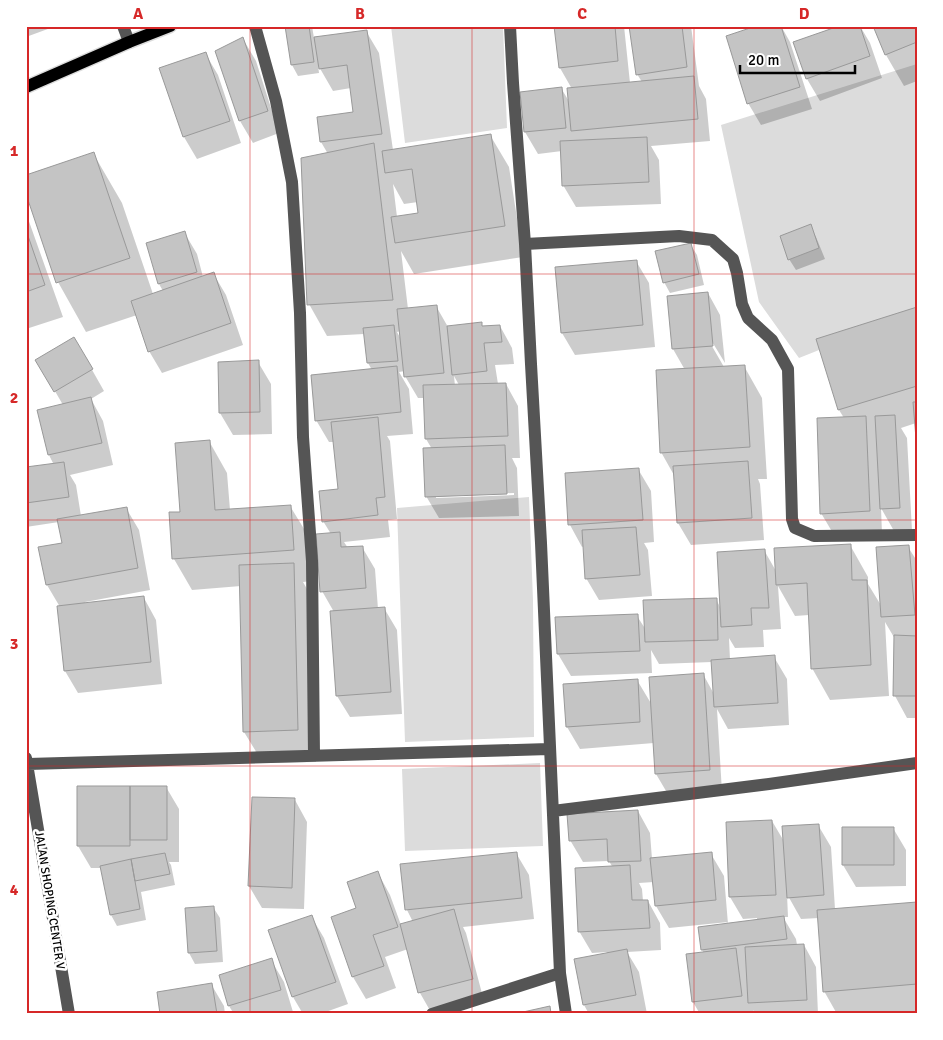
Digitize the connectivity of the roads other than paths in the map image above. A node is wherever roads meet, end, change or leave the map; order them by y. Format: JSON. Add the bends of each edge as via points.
{"nodes":[{"id":1,"x":123,"y":26,"type":"edge"},
{"id":2,"x":170,"y":26,"type":"edge"},
{"id":3,"x":255,"y":26,"type":"edge"},
{"id":4,"x":510,"y":26,"type":"edge"},
{"id":5,"x":129,"y":42,"type":"junction"},
{"id":6,"x":26,"y":87,"type":"edge"},
{"id":7,"x":525,"y":244,"type":"junction"},
{"id":8,"x":917,"y":535,"type":"edge"},
{"id":9,"x":549,"y":749,"type":"junction"},
{"id":10,"x":314,"y":754,"type":"junction"},
{"id":11,"x":27,"y":760,"type":"edge"},
{"id":12,"x":917,"y":763,"type":"edge"},
{"id":13,"x":553,"y":811,"type":"junction"},
{"id":14,"x":560,"y":973,"type":"junction"},
{"id":15,"x":69,"y":1014,"type":"edge"},
{"id":16,"x":432,"y":1014,"type":"edge"},
{"id":17,"x":566,"y":1014,"type":"edge"}],
"edges":[{"from":1,"to":5,"type":"street"},
{"from":2,"to":5,"type":"main road"},
{"from":3,"to":10,"type":"street","via":[[276,101],[292,182],[312,561]]},
{"from":4,"to":7,"type":"street"},
{"from":5,"to":6,"type":"main road"},
{"from":7,"to":8,"type":"street","via":[[679,236],[712,240],[733,259],[748,318],[772,340],[788,369],[792,519],[795,528],[814,536]]},
{"from":7,"to":9,"type":"street"},
{"from":9,"to":10,"type":"street"},
{"from":9,"to":13,"type":"street"},
{"from":10,"to":11,"type":"street"},
{"from":11,"to":15,"type":"street","name":"JALAN SHOPING CENTER V"},
{"from":12,"to":13,"type":"street"},
{"from":13,"to":14,"type":"street"},
{"from":14,"to":16,"type":"street"},
{"from":14,"to":17,"type":"street"}]}
